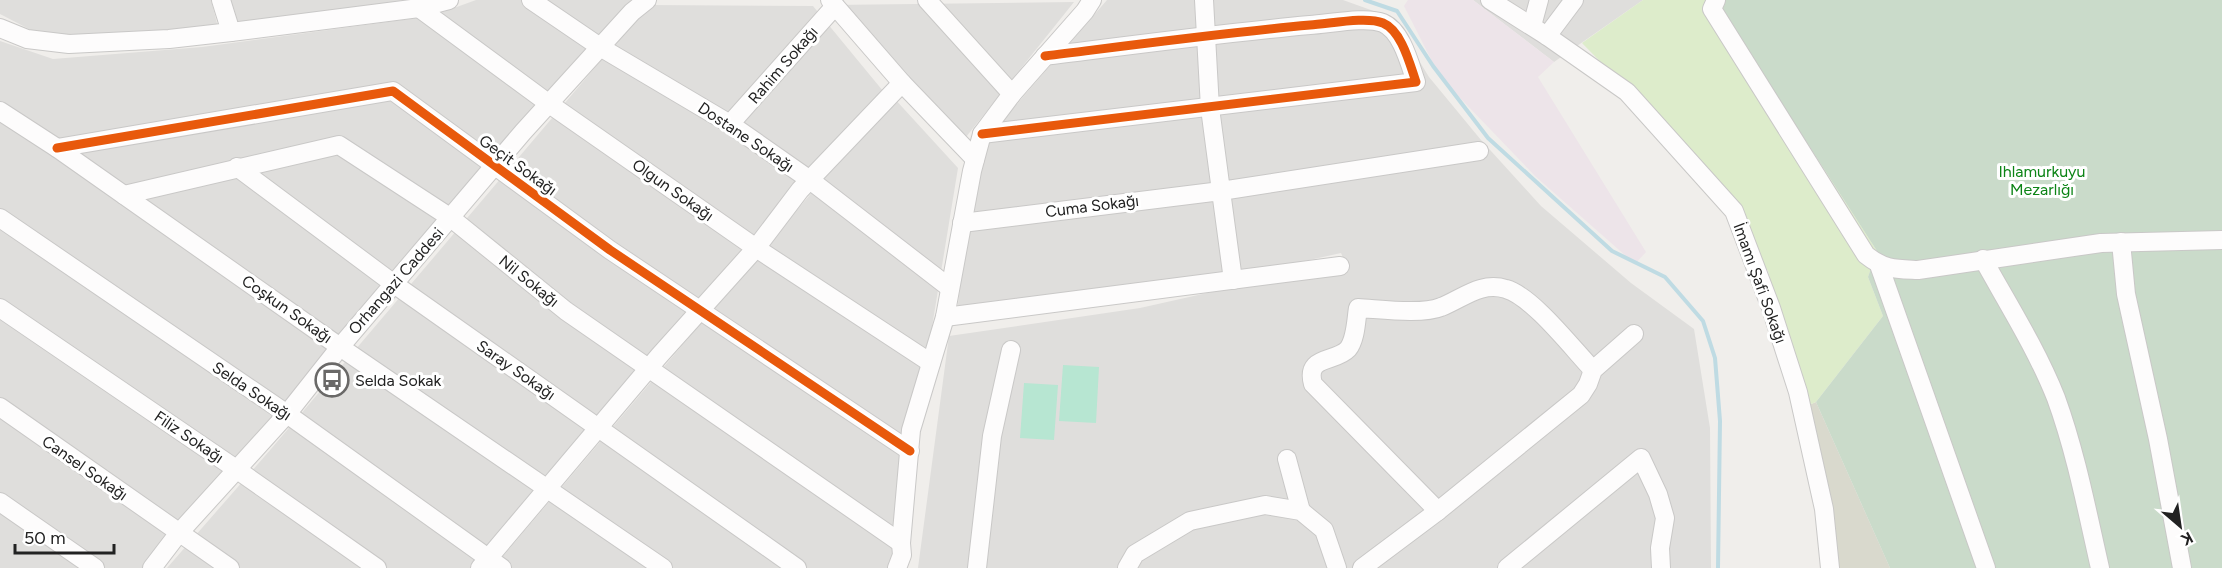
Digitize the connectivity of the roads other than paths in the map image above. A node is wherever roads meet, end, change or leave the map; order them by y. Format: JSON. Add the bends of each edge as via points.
{"nodes":[{"id":1,"x":221,"y":0,"type":"edge"},
{"id":2,"x":449,"y":0,"type":"edge"},
{"id":3,"x":531,"y":0,"type":"edge"},
{"id":4,"x":646,"y":0,"type":"edge"},
{"id":5,"x":927,"y":0,"type":"edge"},
{"id":6,"x":1092,"y":0,"type":"edge"},
{"id":7,"x":1204,"y":0,"type":"edge"},
{"id":8,"x":1490,"y":0,"type":"edge"},
{"id":9,"x":1539,"y":0,"type":"edge"},
{"id":10,"x":1574,"y":0,"type":"edge"},
{"id":11,"x":1716,"y":0,"type":"edge"},
{"id":12,"x":832,"y":3,"type":"edge"},
{"id":13,"x":419,"y":8,"type":"junction"},
{"id":14,"x":0,"y":28,"type":"edge"},
{"id":15,"x":1540,"y":31,"type":"junction"},
{"id":16,"x":231,"y":32,"type":"junction"},
{"id":17,"x":1208,"y":36,"type":"junction"},
{"id":18,"x":600,"y":47,"type":"junction"},
{"id":19,"x":1045,"y":56,"type":"junction"},
{"id":20,"x":902,"y":83,"type":"junction"},
{"id":21,"x":1012,"y":94,"type":"junction"},
{"id":22,"x":548,"y":103,"type":"junction"},
{"id":23,"x":1210,"y":108,"type":"junction"},
{"id":24,"x":0,"y":111,"type":"edge"},
{"id":25,"x":730,"y":124,"type":"junction"},
{"id":26,"x":982,"y":134,"type":"junction"},
{"id":27,"x":57,"y":148,"type":"junction"},
{"id":28,"x":1479,"y":151,"type":"dead end"},
{"id":29,"x":975,"y":159,"type":"junction"},
{"id":30,"x":237,"y":167,"type":"junction"},
{"id":31,"x":494,"y":167,"type":"junction"},
{"id":32,"x":810,"y":180,"type":"junction"},
{"id":33,"x":1221,"y":191,"type":"junction"},
{"id":34,"x":124,"y":195,"type":"junction"},
{"id":35,"x":0,"y":218,"type":"edge"},
{"id":36,"x":451,"y":218,"type":"junction"},
{"id":37,"x":962,"y":223,"type":"junction"},
{"id":38,"x":2222,"y":240,"type":"edge"},
{"id":39,"x":2121,"y":242,"type":"junction"},
{"id":40,"x":756,"y":248,"type":"junction"},
{"id":41,"x":1983,"y":259,"type":"junction"},
{"id":42,"x":1879,"y":265,"type":"junction"},
{"id":43,"x":1340,"y":266,"type":"dead end"},
{"id":44,"x":1233,"y":280,"type":"junction"},
{"id":45,"x":394,"y":284,"type":"junction"},
{"id":46,"x":950,"y":288,"type":"junction"},
{"id":47,"x":0,"y":308,"type":"edge"},
{"id":48,"x":700,"y":310,"type":"junction"},
{"id":49,"x":945,"y":317,"type":"junction"},
{"id":50,"x":1634,"y":334,"type":"dead end"},
{"id":51,"x":340,"y":347,"type":"junction"},
{"id":52,"x":1011,"y":350,"type":"dead end"},
{"id":53,"x":932,"y":363,"type":"junction"},
{"id":54,"x":648,"y":370,"type":"junction"},
{"id":55,"x":1593,"y":370,"type":"junction"},
{"id":56,"x":0,"y":407,"type":"edge"},
{"id":57,"x":287,"y":414,"type":"junction"},
{"id":58,"x":599,"y":427,"type":"junction"},
{"id":59,"x":910,"y":451,"type":"junction"},
{"id":60,"x":1287,"y":459,"type":"dead end"},
{"id":61,"x":236,"y":469,"type":"junction"},
{"id":62,"x":546,"y":488,"type":"junction"},
{"id":63,"x":0,"y":502,"type":"edge"},
{"id":64,"x":1301,"y":511,"type":"junction"},
{"id":65,"x":1438,"y":511,"type":"junction"},
{"id":66,"x":178,"y":534,"type":"junction"},
{"id":67,"x":901,"y":543,"type":"junction"},
{"id":68,"x":490,"y":565,"type":"edge"},
{"id":69,"x":94,"y":568,"type":"edge"},
{"id":70,"x":152,"y":568,"type":"edge"},
{"id":71,"x":230,"y":568,"type":"edge"},
{"id":72,"x":377,"y":568,"type":"edge"},
{"id":73,"x":663,"y":568,"type":"edge"},
{"id":74,"x":797,"y":568,"type":"edge"},
{"id":75,"x":897,"y":568,"type":"edge"},
{"id":76,"x":977,"y":568,"type":"edge"},
{"id":77,"x":1127,"y":568,"type":"edge"},
{"id":78,"x":1337,"y":568,"type":"edge"},
{"id":79,"x":1362,"y":568,"type":"edge"},
{"id":80,"x":1507,"y":568,"type":"edge"},
{"id":81,"x":1661,"y":568,"type":"edge"},
{"id":82,"x":1830,"y":568,"type":"edge"},
{"id":83,"x":1986,"y":568,"type":"edge"},
{"id":84,"x":2100,"y":568,"type":"edge"},
{"id":85,"x":2182,"y":568,"type":"edge"}],
"edges":[{"from":1,"to":16,"type":"street"},
{"from":2,"to":13,"type":"street"},
{"from":3,"to":18,"type":"street","name":"Dostane Sokağı"},
{"from":4,"to":18,"type":"street","name":"Orhangazi Caddesi"},
{"from":5,"to":21,"type":"street"},
{"from":6,"to":19,"type":"street"},
{"from":7,"to":17,"type":"street"},
{"from":8,"to":15,"type":"street","name":"İmamı Şafi Sokağı"},
{"from":9,"to":15,"type":"street"},
{"from":10,"to":15,"type":"street"},
{"from":11,"to":42,"type":"street","via":[[1712,9],[1866,255]]},
{"from":12,"to":20,"type":"street"},
{"from":12,"to":25,"type":"street","name":"Rahim Sokağı"},
{"from":13,"to":16,"type":"street"},
{"from":13,"to":22,"type":"street","name":"Olgun Sokağı"},
{"from":14,"to":16,"type":"street","via":[[27,39],[69,44]]},
{"from":15,"to":82,"type":"street","name":"İmamı Şafi Sokağı","via":[[1628,92],[1734,211],[1798,392],[1824,509]]},
{"from":17,"to":19,"type":"street"},
{"from":17,"to":23,"type":"street"},
{"from":17,"to":23,"type":"street","via":[[1363,21],[1384,23],[1398,36],[1416,82]]},
{"from":18,"to":22,"type":"street","name":"Orhangazi Caddesi"},
{"from":18,"to":25,"type":"street","name":"Dostane Sokağı"},
{"from":19,"to":21,"type":"street"},
{"from":20,"to":29,"type":"street"},
{"from":20,"to":32,"type":"street"},
{"from":21,"to":26,"type":"street"},
{"from":22,"to":31,"type":"street","name":"Orhangazi Caddesi"},
{"from":22,"to":40,"type":"street","name":"Olgun Sokağı"},
{"from":23,"to":26,"type":"street"},
{"from":23,"to":33,"type":"street"},
{"from":24,"to":27,"type":"street","name":"Coşkun Sokağı"},
{"from":25,"to":32,"type":"street","name":"Dostane Sokağı"},
{"from":26,"to":29,"type":"street"},
{"from":27,"to":31,"type":"street","name":"Geçit Sokağı","via":[[393,91]]},
{"from":27,"to":34,"type":"street","name":"Coşkun Sokağı"},
{"from":28,"to":33,"type":"street","name":"Cuma Sokağı"},
{"from":29,"to":37,"type":"street"},
{"from":30,"to":34,"type":"street","name":"Nil Sokağı"},
{"from":30,"to":36,"type":"street","name":"Nil Sokağı","via":[[339,145]]},
{"from":30,"to":45,"type":"street","name":"Saray Sokağı"},
{"from":31,"to":36,"type":"street","name":"Orhangazi Caddesi"},
{"from":31,"to":48,"type":"street","name":"Geçit Sokağı"},
{"from":32,"to":40,"type":"street"},
{"from":32,"to":46,"type":"street","name":"Dostane Sokağı"},
{"from":33,"to":37,"type":"street","name":"Cuma Sokağı"},
{"from":33,"to":44,"type":"street"},
{"from":34,"to":51,"type":"street","name":"Coşkun Sokağı"},
{"from":35,"to":57,"type":"street","name":"Selda Sokağı"},
{"from":36,"to":45,"type":"street","name":"Orhangazi Caddesi"},
{"from":36,"to":54,"type":"street","name":"Nil Sokağı","via":[[566,311]]},
{"from":37,"to":46,"type":"street"},
{"from":38,"to":39,"type":"street"},
{"from":39,"to":41,"type":"street"},
{"from":39,"to":85,"type":"street","via":[[2126,294]]},
{"from":40,"to":48,"type":"street"},
{"from":40,"to":53,"type":"street","name":"Olgun Sokağı"},
{"from":41,"to":42,"type":"street","via":[[1918,270]]},
{"from":41,"to":84,"type":"street","via":[[2055,396],[2074,456]]},
{"from":42,"to":83,"type":"street"},
{"from":43,"to":44,"type":"street"},
{"from":44,"to":49,"type":"street"},
{"from":45,"to":51,"type":"street","name":"Orhangazi Caddesi"},
{"from":45,"to":58,"type":"street","name":"Saray Sokağı"},
{"from":46,"to":49,"type":"street"},
{"from":47,"to":61,"type":"street","name":"Filiz Sokağı"},
{"from":48,"to":54,"type":"street"},
{"from":48,"to":59,"type":"street","name":"Geçit Sokağı"},
{"from":49,"to":53,"type":"street"},
{"from":50,"to":55,"type":"street"},
{"from":51,"to":57,"type":"street","name":"Orhangazi Caddesi"},
{"from":51,"to":62,"type":"street","name":"Coşkun Sokağı"},
{"from":52,"to":76,"type":"street","via":[[993,436]]},
{"from":53,"to":59,"type":"street","via":[[912,430]]},
{"from":54,"to":58,"type":"street"},
{"from":54,"to":67,"type":"street","name":"Nil Sokağı"},
{"from":55,"to":65,"type":"street","via":[[1581,395]]},
{"from":55,"to":65,"type":"street","via":[[1526,299],[1506,289],[1486,287],[1424,311],[1358,308],[1349,348],[1315,366],[1313,384]]},
{"from":56,"to":66,"type":"street","name":"Cansel Sokağı"},
{"from":57,"to":61,"type":"street","name":"Orhangazi Caddesi"},
{"from":57,"to":68,"type":"street","name":"Selda Sokağı"},
{"from":58,"to":62,"type":"street"},
{"from":58,"to":74,"type":"street","name":"Saray Sokağı"},
{"from":59,"to":67,"type":"street"},
{"from":60,"to":64,"type":"street"},
{"from":61,"to":66,"type":"street","name":"Orhangazi Caddesi"},
{"from":61,"to":72,"type":"street","name":"Filiz Sokağı"},
{"from":62,"to":68,"type":"street"},
{"from":62,"to":73,"type":"street","name":"Coşkun Sokağı"},
{"from":63,"to":69,"type":"street"},
{"from":64,"to":77,"type":"street","via":[[1265,505],[1190,521],[1135,554]]},
{"from":64,"to":78,"type":"street","via":[[1324,530]]},
{"from":65,"to":79,"type":"street"},
{"from":66,"to":70,"type":"street","name":"Orhangazi Caddesi"},
{"from":66,"to":71,"type":"street","name":"Cansel Sokağı"},
{"from":67,"to":75,"type":"street"},
{"from":80,"to":81,"type":"street","via":[[1641,458],[1665,518]]}]}
